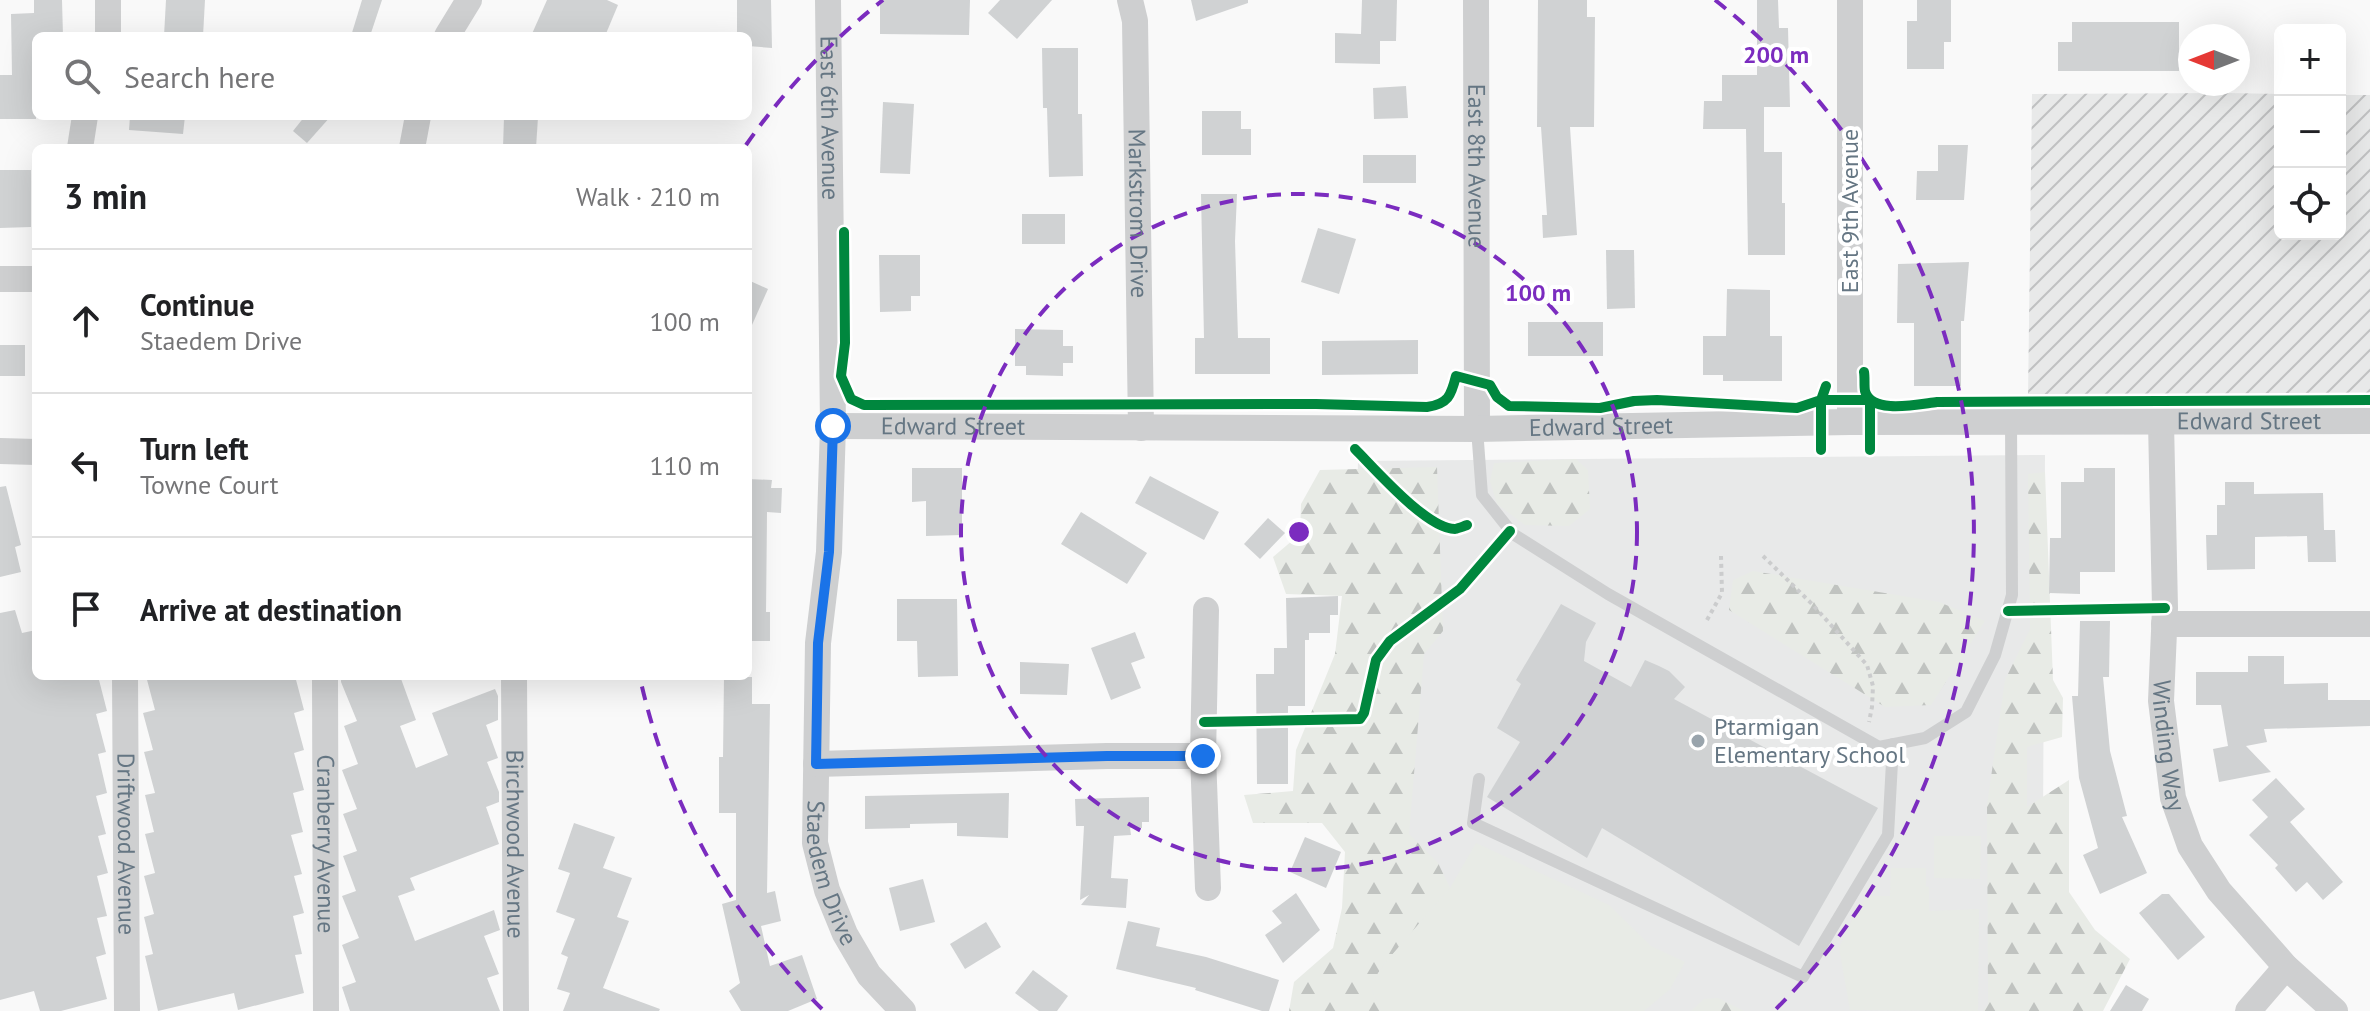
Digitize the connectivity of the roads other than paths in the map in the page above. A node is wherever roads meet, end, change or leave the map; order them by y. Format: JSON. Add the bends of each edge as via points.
{"nodes":[{"id":1,"x":108,"y":0,"type":"edge"},
{"id":2,"x":469,"y":0,"type":"edge"},
{"id":3,"x":828,"y":0,"type":"edge"},
{"id":4,"x":1130,"y":0,"type":"edge"},
{"id":5,"x":1476,"y":0,"type":"edge"},
{"id":6,"x":1850,"y":0,"type":"edge"},
{"id":7,"x":108,"y":32,"type":"edge"},
{"id":8,"x":449,"y":32,"type":"edge"},
{"id":9,"x":84,"y":120,"type":"edge"},
{"id":10,"x":417,"y":120,"type":"edge"},
{"id":11,"x":81,"y":144,"type":"edge"},
{"id":12,"x":413,"y":144,"type":"edge"},
{"id":13,"x":0,"y":279,"type":"edge"},
{"id":14,"x":32,"y":279,"type":"edge"},
{"id":15,"x":2370,"y":421,"type":"edge"},
{"id":16,"x":1850,"y":422,"type":"junction"},
{"id":17,"x":2011,"y":422,"type":"junction"},
{"id":18,"x":2161,"y":422,"type":"junction"},
{"id":19,"x":833,"y":426,"type":"junction"},
{"id":20,"x":1141,"y":428,"type":"junction"},
{"id":21,"x":1477,"y":429,"type":"junction"},
{"id":22,"x":0,"y":451,"type":"edge"},
{"id":23,"x":32,"y":452,"type":"edge"},
{"id":24,"x":1206,"y":610,"type":"dead end"},
{"id":25,"x":2164,"y":624,"type":"junction"},
{"id":26,"x":2370,"y":624,"type":"edge"},
{"id":27,"x":125,"y":680,"type":"edge"},
{"id":28,"x":325,"y":680,"type":"edge"},
{"id":29,"x":514,"y":680,"type":"edge"},
{"id":30,"x":1893,"y":744,"type":"junction"},
{"id":31,"x":1203,"y":756,"type":"junction"},
{"id":32,"x":816,"y":764,"type":"junction"},
{"id":33,"x":1479,"y":779,"type":"dead end"},
{"id":34,"x":1208,"y":888,"type":"dead end"},
{"id":35,"x":2286,"y":967,"type":"junction"},
{"id":36,"x":127,"y":1011,"type":"edge"},
{"id":37,"x":326,"y":1011,"type":"edge"},
{"id":38,"x":516,"y":1011,"type":"edge"},
{"id":39,"x":903,"y":1011,"type":"edge"},
{"id":40,"x":2248,"y":1011,"type":"edge"},
{"id":41,"x":2335,"y":1011,"type":"edge"}],
"edges":[{"from":1,"to":7,"type":"street"},
{"from":2,"to":8,"type":"street"},
{"from":3,"to":19,"type":"street","name":"East 6th Avenue"},
{"from":4,"to":20,"type":"street","name":"Markstrom Drive","via":[[1135,21]]},
{"from":5,"to":21,"type":"street","name":"East 8th Avenue"},
{"from":6,"to":16,"type":"street","name":"East 9th Avenue"},
{"from":9,"to":11,"type":"street"},
{"from":10,"to":12,"type":"street"},
{"from":13,"to":14,"type":"street"},
{"from":15,"to":18,"type":"street","name":"Edward Street"},
{"from":16,"to":17,"type":"street","name":"Edward Street"},
{"from":16,"to":21,"type":"street","name":"Edward Street"},
{"from":17,"to":18,"type":"street","name":"Edward Street"},
{"from":17,"to":30,"type":"lane","via":[[2012,595],[1995,655],[1966,712],[1925,738]]},
{"from":18,"to":25,"type":"street","name":"Winding Way"},
{"from":19,"to":20,"type":"street","name":"Edward Street"},
{"from":19,"to":32,"type":"street","name":"Staedem Drive","via":[[829,552],[818,643]]},
{"from":20,"to":21,"type":"street","name":"Edward Street"},
{"from":21,"to":30,"type":"lane","via":[[1482,495],[1513,534],[1608,594],[1879,747]]},
{"from":22,"to":23,"type":"street"},
{"from":24,"to":31,"type":"street"},
{"from":25,"to":26,"type":"street"},
{"from":25,"to":35,"type":"street","name":"Winding Way","via":[[2162,715],[2173,798],[2190,846],[2219,891]]},
{"from":27,"to":36,"type":"street","name":"Driftwood Avenue"},
{"from":28,"to":37,"type":"street","name":"Cranberry Avenue"},
{"from":29,"to":38,"type":"street","name":"Birchwood Avenue"},
{"from":30,"to":33,"type":"lane","via":[[1888,835],[1803,977],[1473,823]]},
{"from":31,"to":32,"type":"street"},
{"from":31,"to":34,"type":"street"},
{"from":32,"to":39,"type":"street","name":"Staedem Drive","via":[[815,843],[827,890],[869,975]]},
{"from":35,"to":40,"type":"street"},
{"from":35,"to":41,"type":"street","name":"Winding Way"}]}
